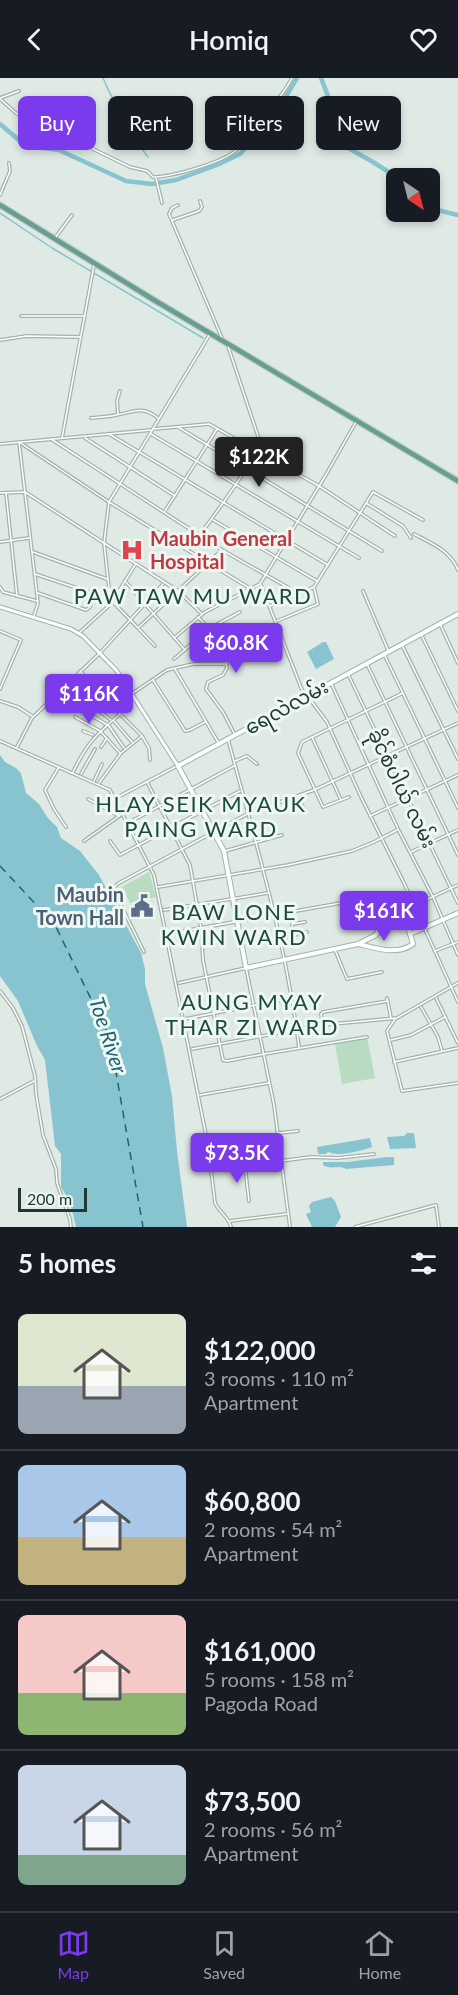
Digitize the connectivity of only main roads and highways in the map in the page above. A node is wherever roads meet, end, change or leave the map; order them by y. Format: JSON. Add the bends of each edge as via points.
{"nodes":[{"id":1,"x":0,"y":205,"type":"edge"},
{"id":2,"x":458,"y":481,"type":"edge"},
{"id":3,"x":458,"y":614,"type":"edge"},
{"id":4,"x":458,"y":913,"type":"edge"},
{"id":5,"x":410,"y":934,"type":"junction"},
{"id":6,"x":358,"y":944,"type":"junction"}],
"edges":[{"from":1,"to":2,"type":"main road"},
{"from":3,"to":6,"type":"main road","name":"ရေလဲလမ်း","via":[[178,766],[224,851],[246,968]]},
{"from":4,"to":5,"type":"main road"},
{"from":5,"to":6,"type":"main road","via":[[413,945],[400,950]]},
{"from":5,"to":6,"type":"main road","via":[[405,919],[381,925],[376,935]]}]}
